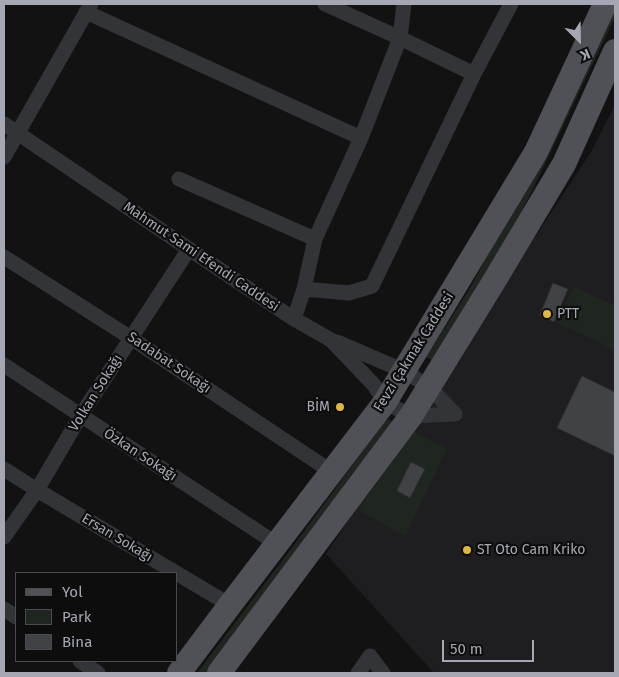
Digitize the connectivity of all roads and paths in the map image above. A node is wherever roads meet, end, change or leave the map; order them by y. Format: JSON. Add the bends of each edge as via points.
{"nodes":[{"id":1,"x":324,"y":4,"type":"edge"},
{"id":2,"x":404,"y":4,"type":"edge"},
{"id":3,"x":511,"y":4,"type":"edge"},
{"id":4,"x":605,"y":4,"type":"edge"},
{"id":5,"x":89,"y":8,"type":"edge"},
{"id":6,"x":400,"y":38,"type":"junction"},
{"id":7,"x":615,"y":51,"type":"edge"},
{"id":8,"x":474,"y":74,"type":"junction"},
{"id":9,"x":4,"y":124,"type":"edge"},
{"id":10,"x":17,"y":134,"type":"junction"},
{"id":11,"x":361,"y":138,"type":"junction"},
{"id":12,"x":4,"y":157,"type":"edge"},
{"id":13,"x":179,"y":179,"type":"dead end"},
{"id":14,"x":314,"y":239,"type":"junction"},
{"id":15,"x":189,"y":250,"type":"junction"},
{"id":16,"x":4,"y":257,"type":"edge"},
{"id":17,"x":304,"y":289,"type":"junction"},
{"id":18,"x":294,"y":319,"type":"junction"},
{"id":19,"x":131,"y":338,"type":"junction"},
{"id":20,"x":331,"y":340,"type":"junction"},
{"id":21,"x":4,"y":365,"type":"edge"},
{"id":22,"x":404,"y":371,"type":"junction"},
{"id":23,"x":429,"y":387,"type":"junction"},
{"id":24,"x":385,"y":402,"type":"junction"},
{"id":25,"x":81,"y":415,"type":"junction"},
{"id":26,"x":411,"y":416,"type":"junction"},
{"id":27,"x":4,"y":469,"type":"edge"},
{"id":28,"x":332,"y":472,"type":"junction"},
{"id":29,"x":37,"y":490,"type":"junction"},
{"id":30,"x":4,"y":537,"type":"edge"},
{"id":31,"x":277,"y":544,"type":"junction"},
{"id":32,"x":176,"y":572,"type":"edge"},
{"id":33,"x":178,"y":573,"type":"edge"},
{"id":34,"x":230,"y":604,"type":"junction"},
{"id":35,"x":4,"y":609,"type":"edge"},
{"id":36,"x":15,"y":616,"type":"edge"},
{"id":37,"x":82,"y":662,"type":"edge"},
{"id":38,"x":98,"y":673,"type":"edge"},
{"id":39,"x":179,"y":673,"type":"edge"},
{"id":40,"x":219,"y":673,"type":"edge"},
{"id":41,"x":358,"y":673,"type":"edge"},
{"id":42,"x":384,"y":673,"type":"edge"}],
"edges":[{"from":1,"to":6,"type":"street"},
{"from":2,"to":6,"type":"street"},
{"from":3,"to":8,"type":"street"},
{"from":4,"to":22,"type":"main road","name":"Fevzi Çakmak Caddesi","via":[[536,152]]},
{"from":5,"to":10,"type":"street"},
{"from":5,"to":11,"type":"street"},
{"from":6,"to":8,"type":"street"},
{"from":6,"to":11,"type":"street"},
{"from":7,"to":23,"type":"main road","via":[[564,164]]},
{"from":8,"to":17,"type":"street","via":[[372,286],[349,293]]},
{"from":9,"to":10,"type":"street","name":"Mahmut Sami Efendi Caddesi"},
{"from":10,"to":12,"type":"street"},
{"from":10,"to":15,"type":"street","name":"Mahmut Sami Efendi Caddesi"},
{"from":11,"to":14,"type":"street"},
{"from":13,"to":14,"type":"street"},
{"from":14,"to":17,"type":"street"},
{"from":15,"to":18,"type":"street","name":"Mahmut Sami Efendi Caddesi"},
{"from":15,"to":19,"type":"street","name":"Volkan Sokağı"},
{"from":16,"to":19,"type":"street","name":"Sadabat Sokağı"},
{"from":17,"to":18,"type":"street"},
{"from":18,"to":20,"type":"street","name":"Mahmut Sami Efendi Caddesi"},
{"from":19,"to":25,"type":"street","name":"Volkan Sokağı"},
{"from":19,"to":28,"type":"street","name":"Sadabat Sokağı"},
{"from":20,"to":22,"type":"street"},
{"from":20,"to":24,"type":"street","name":"Mahmut Sami Efendi Caddesi","via":[[374,385]]},
{"from":21,"to":25,"type":"street","name":"Özkan Sokağı"},
{"from":22,"to":23,"type":"street"},
{"from":22,"to":24,"type":"main road","name":"Fevzi Çakmak Caddesi"},
{"from":23,"to":26,"type":"main road"},
{"from":23,"to":26,"type":"street","via":[[455,414]]},
{"from":24,"to":26,"type":"street"},
{"from":24,"to":28,"type":"main road","name":"Fevzi Çakmak Caddesi"},
{"from":25,"to":29,"type":"street","name":"Volkan Sokağı"},
{"from":25,"to":31,"type":"street","name":"Özkan Sokağı"},
{"from":26,"to":40,"type":"main road"},
{"from":27,"to":29,"type":"street","name":"Ersan Sokağı"},
{"from":28,"to":31,"type":"main road","name":"Fevzi Çakmak Caddesi"},
{"from":29,"to":30,"type":"street","name":"Volkan Sokağı"},
{"from":29,"to":32,"type":"street","name":"Ersan Sokağı"},
{"from":31,"to":34,"type":"main road","name":"Fevzi Çakmak Caddesi"},
{"from":33,"to":34,"type":"street","name":"Ersan Sokağı"},
{"from":34,"to":39,"type":"main road","name":"Fevzi Çakmak Caddesi"},
{"from":35,"to":36,"type":"street"},
{"from":37,"to":38,"type":"street"},
{"from":41,"to":42,"type":"street","via":[[370,656]]}]}
